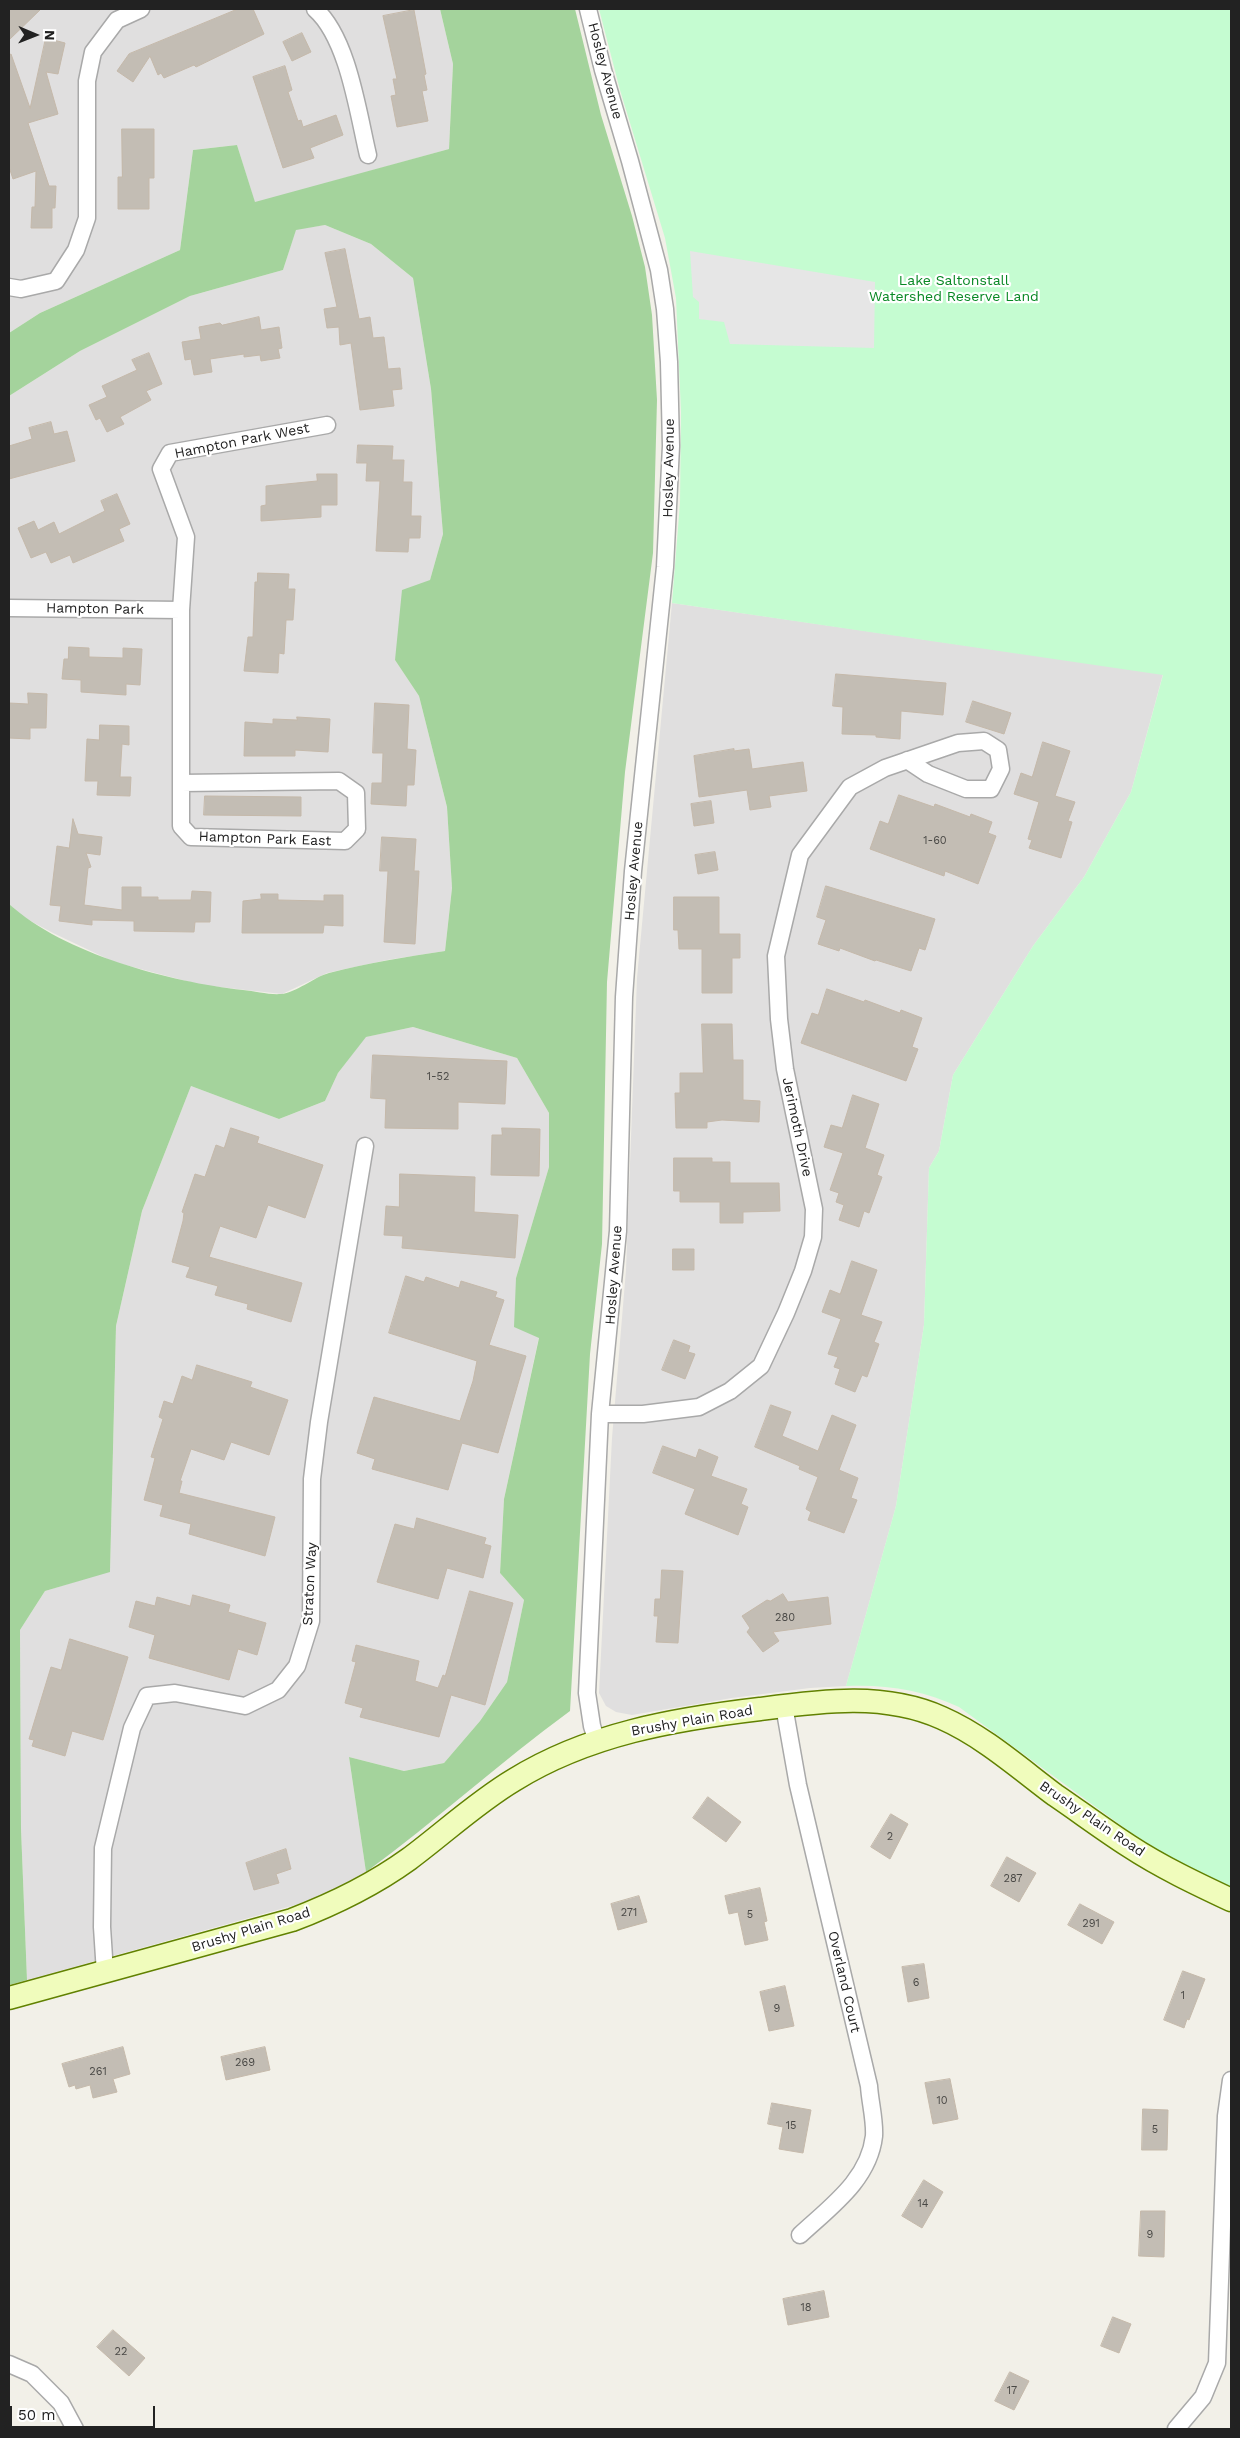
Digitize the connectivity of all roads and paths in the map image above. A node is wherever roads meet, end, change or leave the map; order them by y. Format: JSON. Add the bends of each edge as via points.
{"nodes":[{"id":1,"x":141,"y":9,"type":"edge"},
{"id":2,"x":315,"y":9,"type":"edge"},
{"id":3,"x":588,"y":9,"type":"edge"},
{"id":4,"x":368,"y":155,"type":"dead end"},
{"id":5,"x":9,"y":286,"type":"edge"},
{"id":6,"x":326,"y":425,"type":"dead end"},
{"id":7,"x":9,"y":608,"type":"edge"},
{"id":8,"x":181,"y":610,"type":"junction"},
{"id":9,"x":907,"y":760,"type":"junction"},
{"id":10,"x":181,"y":783,"type":"junction"},
{"id":11,"x":365,"y":1146,"type":"dead end"},
{"id":12,"x":600,"y":1414,"type":"junction"},
{"id":13,"x":784,"y":1706,"type":"junction"},
{"id":14,"x":597,"y":1742,"type":"junction"},
{"id":15,"x":1231,"y":1900,"type":"edge"},
{"id":16,"x":105,"y":1972,"type":"junction"},
{"id":17,"x":9,"y":1998,"type":"edge"},
{"id":18,"x":1231,"y":2080,"type":"edge"},
{"id":19,"x":800,"y":2235,"type":"dead end"},
{"id":20,"x":9,"y":2364,"type":"edge"},
{"id":21,"x":75,"y":2429,"type":"edge"},
{"id":22,"x":1176,"y":2429,"type":"edge"}],
"edges":[{"from":1,"to":5,"type":"street","via":[[117,20],[93,52],[87,81],[87,218],[76,250],[56,281],[20,289]]},
{"from":2,"to":4,"type":"street","via":[[322,15],[344,56]]},
{"from":3,"to":12,"type":"street","name":"Hosley Avenue","via":[[602,70],[659,270],[669,362],[671,446],[665,568],[630,910],[624,997],[618,1230]]},
{"from":6,"to":8,"type":"street","name":"Hampton Park West","via":[[170,453],[161,469],[186,536]]},
{"from":7,"to":8,"type":"street","name":"Hampton Park"},
{"from":8,"to":10,"type":"street","name":"Hampton Park East"},
{"from":9,"to":9,"type":"street","name":"Jerimoth Drive","via":[[928,774],[966,789],[991,789],[1001,769],[998,750],[984,741],[958,743]]},
{"from":9,"to":12,"type":"street","name":"Jerimoth Drive","via":[[884,768],[850,787],[800,855],[786,907],[776,956],[779,1019],[785,1069],[814,1209],[813,1237],[786,1313],[761,1366],[730,1392],[699,1407],[643,1414]]},
{"from":10,"to":10,"type":"street","name":"Hampton Park East","via":[[181,826],[191,837],[345,841],[357,829],[356,793],[339,781]]},
{"from":11,"to":16,"type":"street","name":"Straton Way","via":[[319,1422],[312,1479],[311,1621],[297,1666],[278,1690],[245,1706],[175,1693],[147,1696],[132,1728],[103,1848]]},
{"from":12,"to":14,"type":"street","name":"Hosley Avenue","via":[[587,1693]]},
{"from":13,"to":14,"type":"main road","name":"Brushy Plain Road","via":[[666,1723]]},
{"from":13,"to":15,"type":"main road","name":"Brushy Plain Road","via":[[866,1701],[897,1704],[930,1713],[972,1734],[1130,1847]]},
{"from":13,"to":19,"type":"street","name":"Overland Court","via":[[798,1785],[869,2086],[874,2135],[866,2167],[846,2193]]},
{"from":14,"to":16,"type":"main road","name":"Brushy Plain Road","via":[[544,1763],[512,1781],[407,1860],[349,1896],[292,1920]]},
{"from":16,"to":17,"type":"main road","name":"Brushy Plain Road"},
{"from":18,"to":22,"type":"street","via":[[1226,2116],[1217,2363],[1203,2397]]},
{"from":20,"to":21,"type":"street","via":[[32,2374],[61,2403]]}]}
